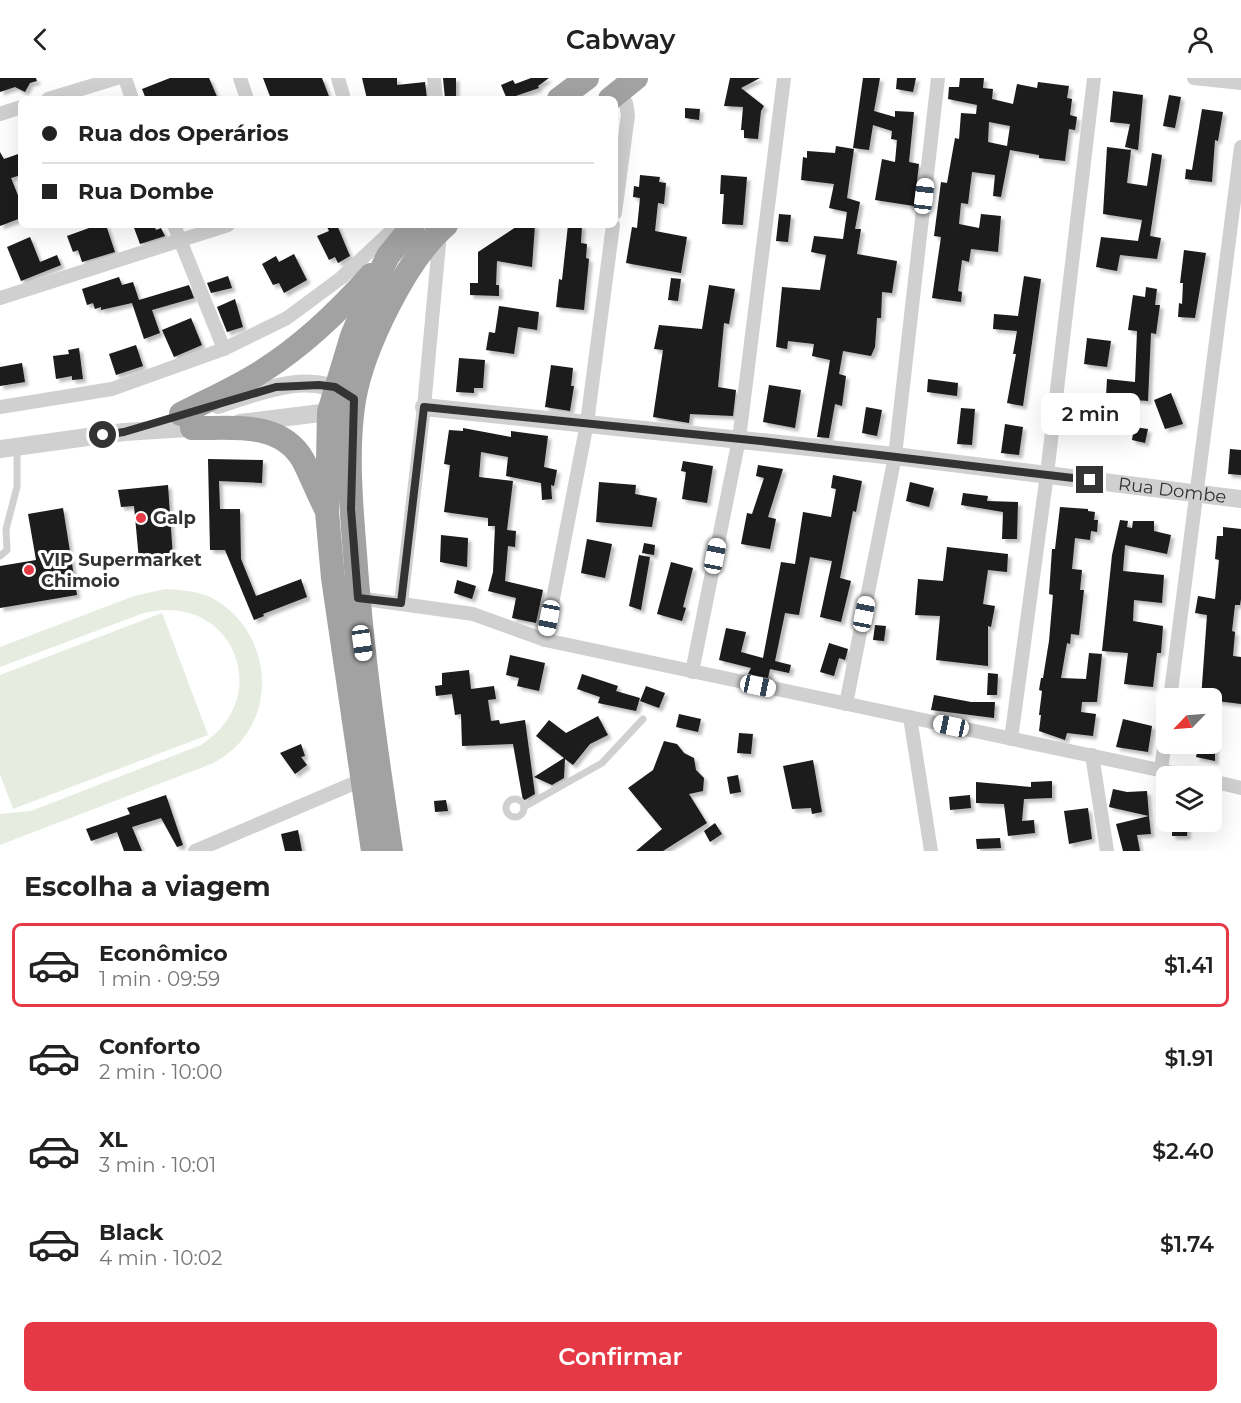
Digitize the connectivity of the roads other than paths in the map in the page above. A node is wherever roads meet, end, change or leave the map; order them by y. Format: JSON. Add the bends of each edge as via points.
{"nodes":[{"id":1,"x":117,"y":78,"type":"edge"},
{"id":2,"x":125,"y":78,"type":"edge"},
{"id":3,"x":240,"y":78,"type":"edge"},
{"id":4,"x":339,"y":78,"type":"edge"},
{"id":5,"x":434,"y":78,"type":"edge"},
{"id":6,"x":586,"y":78,"type":"edge"},
{"id":7,"x":636,"y":78,"type":"edge"},
{"id":8,"x":784,"y":78,"type":"edge"},
{"id":9,"x":938,"y":78,"type":"edge"},
{"id":10,"x":1094,"y":78,"type":"edge"},
{"id":11,"x":1194,"y":78,"type":"edge"},
{"id":12,"x":1241,"y":84,"type":"edge"},
{"id":13,"x":58,"y":96,"type":"edge"},
{"id":14,"x":131,"y":96,"type":"edge"},
{"id":15,"x":246,"y":96,"type":"edge"},
{"id":16,"x":343,"y":96,"type":"edge"},
{"id":17,"x":436,"y":96,"type":"edge"},
{"id":18,"x":563,"y":96,"type":"edge"},
{"id":19,"x":614,"y":96,"type":"edge"},
{"id":20,"x":618,"y":99,"type":"edge"},
{"id":21,"x":18,"y":108,"type":"edge"},
{"id":22,"x":0,"y":114,"type":"edge"},
{"id":23,"x":1241,"y":147,"type":"edge"},
{"id":24,"x":618,"y":190,"type":"edge"},
{"id":25,"x":175,"y":228,"type":"edge"},
{"id":26,"x":217,"y":228,"type":"edge"},
{"id":27,"x":378,"y":228,"type":"edge"},
{"id":28,"x":396,"y":228,"type":"edge"},
{"id":29,"x":410,"y":228,"type":"edge"},
{"id":30,"x":442,"y":228,"type":"edge"},
{"id":31,"x":443,"y":228,"type":"edge"},
{"id":32,"x":613,"y":228,"type":"edge"},
{"id":33,"x":1236,"y":230,"type":"edge"},
{"id":34,"x":178,"y":239,"type":"junction"},
{"id":35,"x":385,"y":249,"type":"junction"},
{"id":36,"x":0,"y":298,"type":"edge"},
{"id":37,"x":224,"y":349,"type":"junction"},
{"id":38,"x":345,"y":393,"type":"junction"},
{"id":39,"x":0,"y":407,"type":"edge"},
{"id":40,"x":424,"y":407,"type":"junction"},
{"id":41,"x":329,"y":412,"type":"junction"},
{"id":42,"x":187,"y":421,"type":"junction"},
{"id":43,"x":586,"y":423,"type":"junction"},
{"id":44,"x":739,"y":439,"type":"junction"},
{"id":45,"x":9,"y":448,"type":"edge"},
{"id":46,"x":895,"y":456,"type":"junction"},
{"id":47,"x":1047,"y":474,"type":"junction"},
{"id":48,"x":1197,"y":494,"type":"junction"},
{"id":49,"x":1241,"y":499,"type":"edge"},
{"id":50,"x":327,"y":512,"type":"junction"},
{"id":51,"x":3,"y":529,"type":"edge"},
{"id":52,"x":0,"y":556,"type":"edge"},
{"id":53,"x":358,"y":598,"type":"junction"},
{"id":54,"x":401,"y":603,"type":"junction"},
{"id":55,"x":545,"y":640,"type":"junction"},
{"id":56,"x":692,"y":672,"type":"junction"},
{"id":57,"x":1171,"y":688,"type":"edge"},
{"id":58,"x":846,"y":704,"type":"junction"},
{"id":59,"x":910,"y":717,"type":"junction"},
{"id":60,"x":643,"y":719,"type":"dead end"},
{"id":61,"x":1011,"y":739,"type":"junction"},
{"id":62,"x":1092,"y":755,"type":"junction"},
{"id":63,"x":1156,"y":769,"type":"edge"},
{"id":64,"x":364,"y":779,"type":"junction"},
{"id":65,"x":1222,"y":783,"type":"edge"},
{"id":66,"x":1241,"y":788,"type":"edge"},
{"id":67,"x":524,"y":807,"type":"dead end"},
{"id":68,"x":195,"y":851,"type":"edge"},
{"id":69,"x":374,"y":851,"type":"edge"},
{"id":70,"x":391,"y":851,"type":"edge"},
{"id":71,"x":931,"y":851,"type":"edge"},
{"id":72,"x":1107,"y":851,"type":"edge"}],
"edges":[{"from":1,"to":13,"type":"street"},
{"from":2,"to":14,"type":"street"},
{"from":3,"to":15,"type":"street"},
{"from":4,"to":16,"type":"street"},
{"from":5,"to":17,"type":"street"},
{"from":6,"to":18,"type":"highway"},
{"from":7,"to":19,"type":"highway"},
{"from":8,"to":44,"type":"street"},
{"from":9,"to":46,"type":"street"},
{"from":10,"to":47,"type":"street"},
{"from":11,"to":12,"type":"street"},
{"from":20,"to":24,"type":"street","via":[[626,103],[628,115]]},
{"from":21,"to":22,"type":"street"},
{"from":23,"to":33,"type":"street"},
{"from":25,"to":34,"type":"street"},
{"from":26,"to":34,"type":"street"},
{"from":27,"to":35,"type":"street"},
{"from":28,"to":35,"type":"street"},
{"from":29,"to":35,"type":"highway"},
{"from":30,"to":38,"type":"highway","via":[[383,315]]},
{"from":31,"to":40,"type":"street"},
{"from":32,"to":43,"type":"street"},
{"from":33,"to":48,"type":"street"},
{"from":34,"to":36,"type":"street"},
{"from":34,"to":37,"type":"street"},
{"from":35,"to":37,"type":"street","via":[[287,318]]},
{"from":35,"to":38,"type":"highway","via":[[352,336]]},
{"from":35,"to":42,"type":"highway","via":[[340,310],[294,349]]},
{"from":37,"to":39,"type":"street","via":[[112,389]]},
{"from":38,"to":41,"type":"highway"},
{"from":38,"to":42,"type":"street","via":[[311,384],[276,387]]},
{"from":38,"to":53,"type":"highway"},
{"from":40,"to":43,"type":"street","name":"Rua Dombe"},
{"from":40,"to":54,"type":"street"},
{"from":41,"to":42,"type":"street"},
{"from":41,"to":50,"type":"highway"},
{"from":42,"to":45,"type":"street"},
{"from":42,"to":50,"type":"highway","via":[[264,430],[280,436],[303,460]]},
{"from":43,"to":44,"type":"street","name":"Rua Dombe"},
{"from":43,"to":55,"type":"street"},
{"from":44,"to":46,"type":"street","name":"Rua Dombe"},
{"from":44,"to":56,"type":"street"},
{"from":45,"to":51,"type":"lane","via":[[17,487]]},
{"from":46,"to":47,"type":"street","name":"Rua Dombe"},
{"from":46,"to":58,"type":"street"},
{"from":47,"to":48,"type":"street","name":"Rua Dombe"},
{"from":47,"to":61,"type":"street"},
{"from":48,"to":49,"type":"street","name":"Rua Dombe"},
{"from":48,"to":57,"type":"street"},
{"from":50,"to":64,"type":"highway"},
{"from":51,"to":52,"type":"lane","via":[[7,550]]},
{"from":53,"to":54,"type":"street"},
{"from":53,"to":70,"type":"highway"},
{"from":54,"to":55,"type":"street","via":[[473,614]]},
{"from":55,"to":56,"type":"street"},
{"from":56,"to":58,"type":"street"},
{"from":58,"to":59,"type":"street"},
{"from":59,"to":61,"type":"street"},
{"from":59,"to":71,"type":"street"},
{"from":60,"to":67,"type":"lane","via":[[602,763]]},
{"from":61,"to":62,"type":"street"},
{"from":62,"to":63,"type":"street"},
{"from":62,"to":72,"type":"street"},
{"from":64,"to":68,"type":"street"},
{"from":64,"to":69,"type":"highway"},
{"from":65,"to":66,"type":"street"}]}
